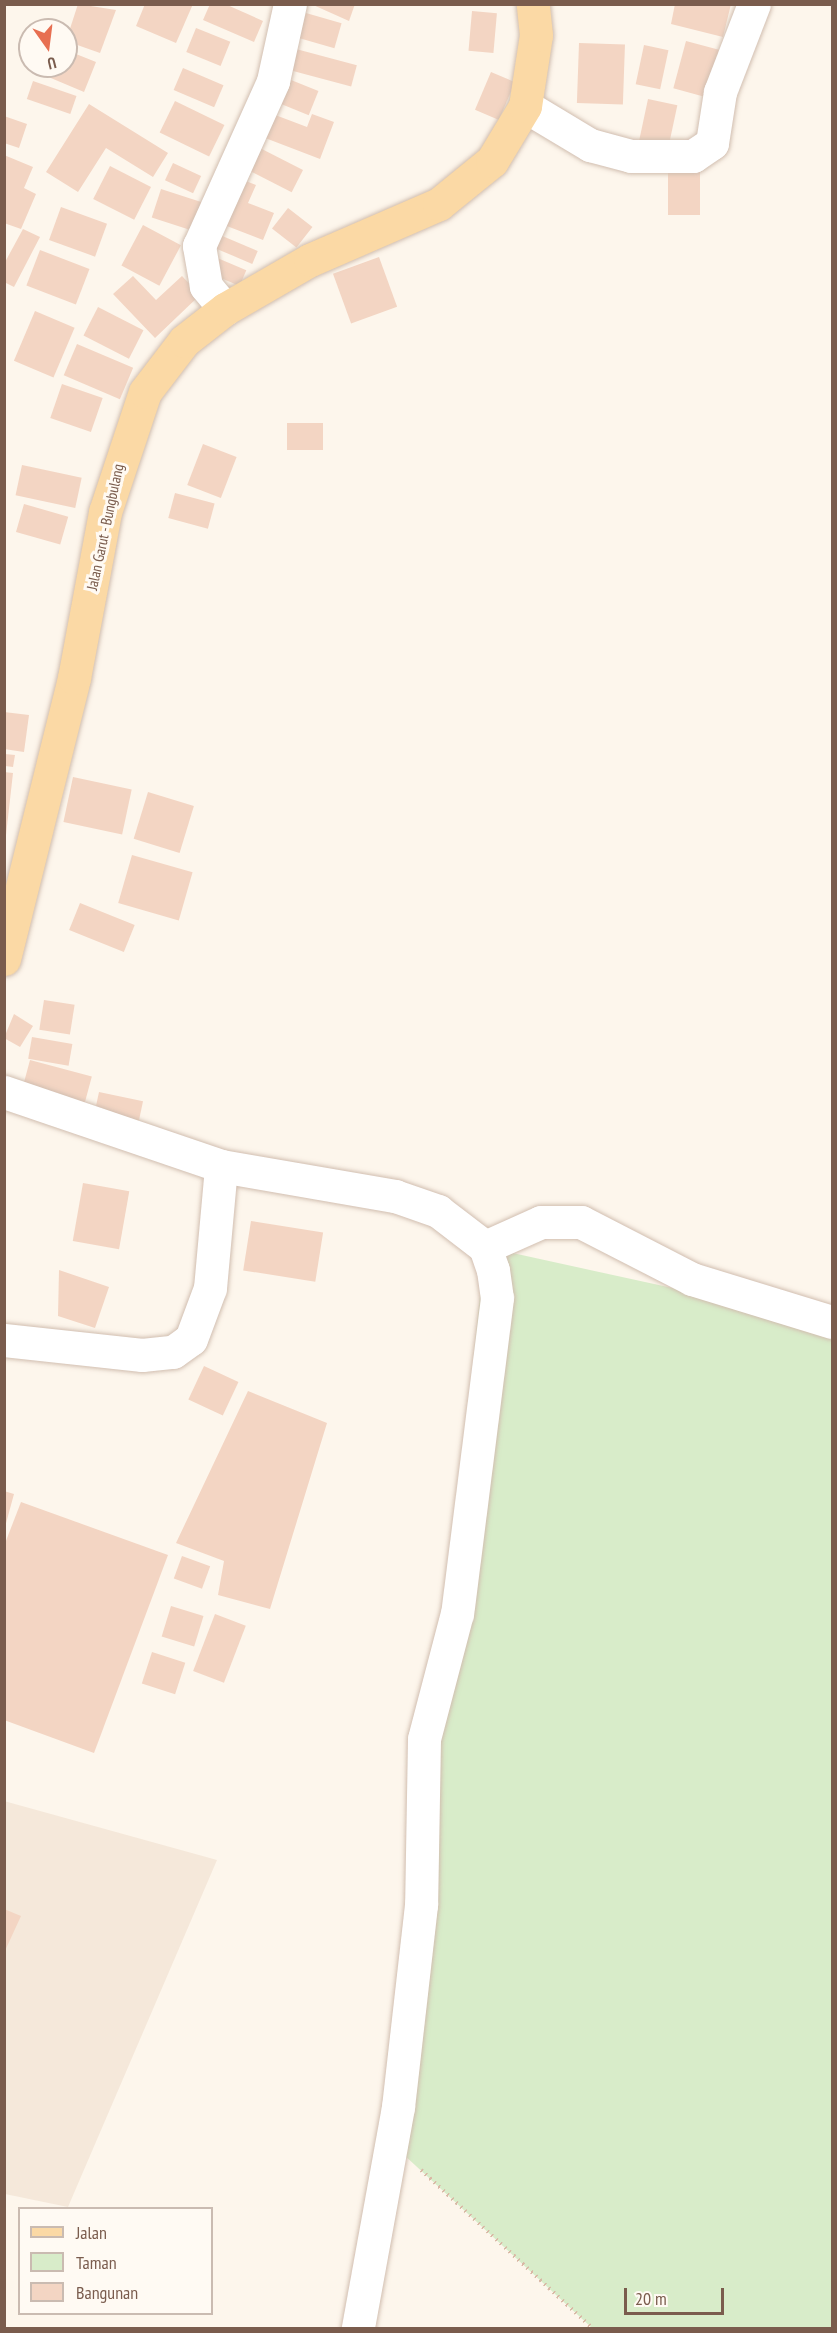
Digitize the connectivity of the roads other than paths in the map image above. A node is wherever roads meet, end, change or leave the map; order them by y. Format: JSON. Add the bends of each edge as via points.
{"nodes":[{"id":1,"x":290,"y":4,"type":"edge"},
{"id":2,"x":533,"y":4,"type":"edge"},
{"id":3,"x":754,"y":4,"type":"edge"},
{"id":4,"x":525,"y":106,"type":"junction"},
{"id":5,"x":225,"y":309,"type":"junction"},
{"id":6,"x":4,"y":959,"type":"edge"},
{"id":7,"x":4,"y":1092,"type":"edge"},
{"id":8,"x":221,"y":1166,"type":"junction"},
{"id":9,"x":485,"y":1247,"type":"junction"},
{"id":10,"x":832,"y":1322,"type":"edge"},
{"id":11,"x":4,"y":1340,"type":"edge"},
{"id":12,"x":358,"y":2328,"type":"edge"}],
"edges":[{"from":1,"to":5,"type":"street","via":[[273,81],[199,246],[206,286]]},
{"from":2,"to":4,"type":"main road","name":"Jalan Garut - Bungbulang","via":[[536,35]]},
{"from":3,"to":4,"type":"street","via":[[720,92],[712,142],[693,156],[631,156],[590,145]]},
{"from":4,"to":5,"type":"main road","name":"Jalan Garut - Bungbulang","via":[[492,161],[439,204],[310,260]]},
{"from":5,"to":6,"type":"main road","name":"Jalan Garut - Bungbulang","via":[[184,341],[145,392],[122,448],[74,678]]},
{"from":7,"to":8,"type":"street"},
{"from":8,"to":9,"type":"street","via":[[395,1196],[438,1211]]},
{"from":8,"to":11,"type":"street","via":[[210,1288],[192,1339],[173,1352],[142,1355]]},
{"from":9,"to":10,"type":"street","via":[[541,1222],[581,1222],[692,1279]]},
{"from":9,"to":12,"type":"street","via":[[497,1298],[457,1613],[424,1739],[421,1905],[391,2143]]}]}
